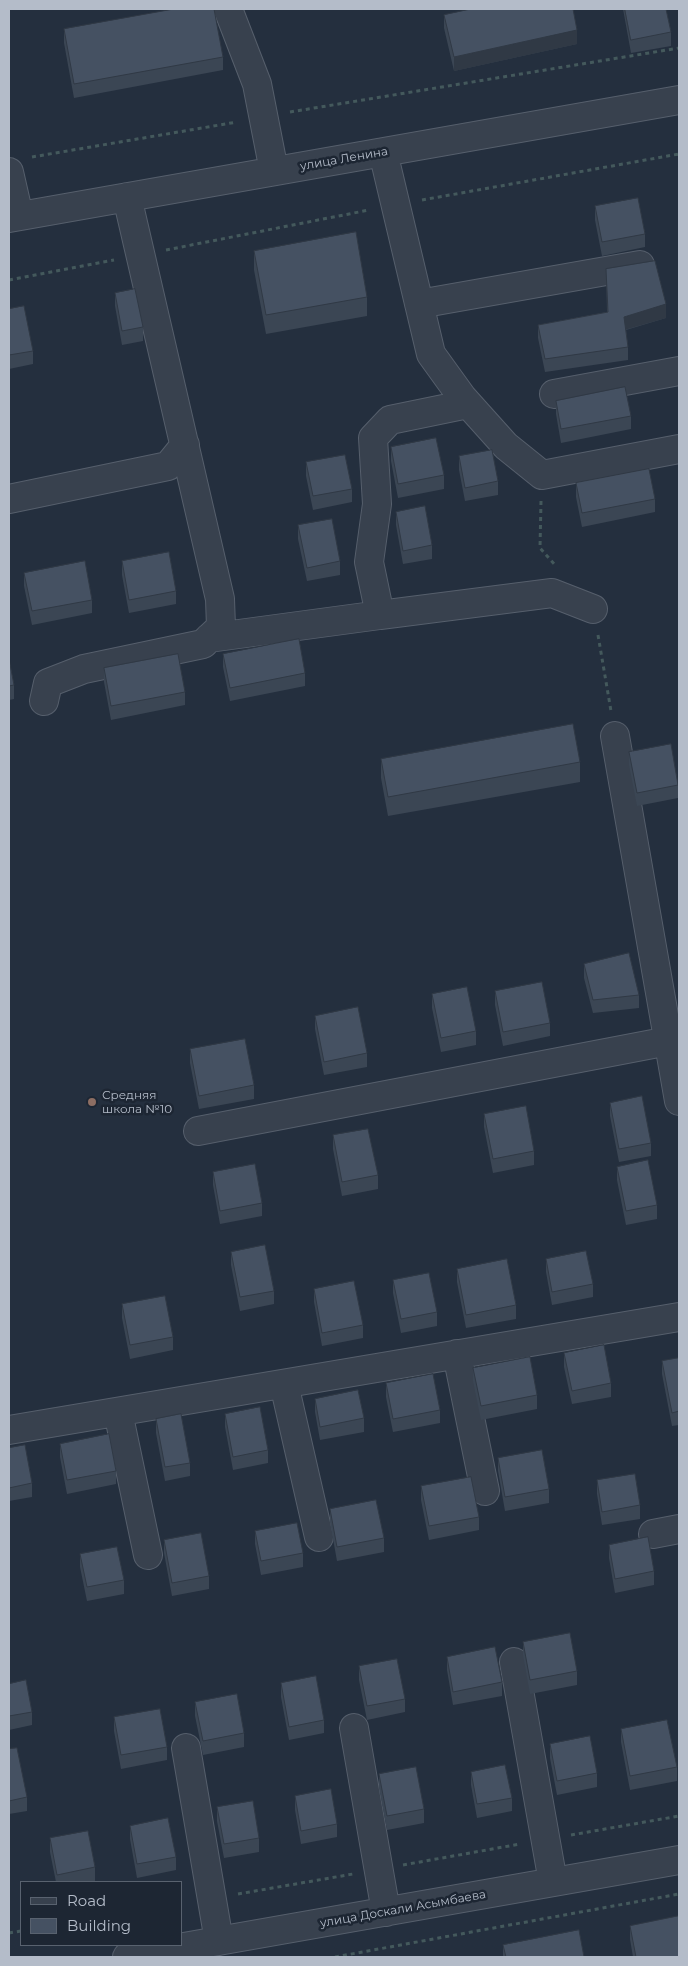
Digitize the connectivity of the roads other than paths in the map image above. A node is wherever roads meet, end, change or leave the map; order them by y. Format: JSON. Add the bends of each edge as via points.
{"nodes":[{"id":1,"x":228,"y":9,"type":"edge"},
{"id":2,"x":679,"y":100,"type":"edge"},
{"id":3,"x":383,"y":152,"type":"junction"},
{"id":4,"x":18,"y":165,"type":"edge"},
{"id":5,"x":274,"y":171,"type":"junction"},
{"id":6,"x":127,"y":197,"type":"junction"},
{"id":7,"x":14,"y":217,"type":"edge"},
{"id":8,"x":640,"y":265,"type":"edge"},
{"id":9,"x":419,"y":304,"type":"junction"},
{"id":10,"x":679,"y":371,"type":"edge"},
{"id":11,"x":554,"y":394,"type":"dead end"},
{"id":12,"x":468,"y":404,"type":"junction"},
{"id":13,"x":185,"y":446,"type":"junction"},
{"id":14,"x":679,"y":449,"type":"edge"},
{"id":15,"x":9,"y":499,"type":"edge"},
{"id":16,"x":593,"y":609,"type":"road end"},
{"id":17,"x":380,"y":615,"type":"junction"},
{"id":18,"x":209,"y":638,"type":"junction"},
{"id":19,"x":44,"y":701,"type":"dead end"},
{"id":20,"x":615,"y":736,"type":"road end"},
{"id":21,"x":674,"y":1040,"type":"edge"},
{"id":22,"x":679,"y":1101,"type":"edge"},
{"id":23,"x":198,"y":1131,"type":"dead end"},
{"id":24,"x":679,"y":1317,"type":"edge"},
{"id":25,"x":457,"y":1354,"type":"junction"},
{"id":26,"x":284,"y":1384,"type":"junction"},
{"id":27,"x":118,"y":1412,"type":"junction"},
{"id":28,"x":9,"y":1430,"type":"edge"},
{"id":29,"x":485,"y":1491,"type":"dead end"},
{"id":30,"x":679,"y":1530,"type":"edge"},
{"id":31,"x":653,"y":1534,"type":"dead end"},
{"id":32,"x":319,"y":1537,"type":"dead end"},
{"id":33,"x":148,"y":1555,"type":"dead end"},
{"id":34,"x":514,"y":1662,"type":"dead end"},
{"id":35,"x":354,"y":1728,"type":"dead end"},
{"id":36,"x":186,"y":1748,"type":"dead end"},
{"id":37,"x":679,"y":1860,"type":"edge"},
{"id":38,"x":553,"y":1882,"type":"junction"},
{"id":39,"x":386,"y":1912,"type":"junction"},
{"id":40,"x":219,"y":1941,"type":"junction"},
{"id":41,"x":127,"y":1957,"type":"edge"}],
"edges":[{"from":1,"to":5,"type":"street","via":[[257,84]]},
{"from":2,"to":3,"type":"street","name":"улица Ленина"},
{"from":3,"to":5,"type":"street","name":"улица Ленина"},
{"from":3,"to":9,"type":"street"},
{"from":4,"to":7,"type":"street"},
{"from":5,"to":6,"type":"street","name":"улица Ленина"},
{"from":6,"to":7,"type":"street","name":"улица Ленина"},
{"from":6,"to":13,"type":"street"},
{"from":8,"to":9,"type":"street"},
{"from":9,"to":12,"type":"street","via":[[431,354]]},
{"from":10,"to":11,"type":"street"},
{"from":12,"to":14,"type":"street","via":[[506,446],[542,475]]},
{"from":12,"to":17,"type":"street","via":[[390,420],[372,438],[377,504],[369,562]]},
{"from":13,"to":15,"type":"street","via":[[168,466]]},
{"from":13,"to":18,"type":"street","via":[[220,599],[221,626]]},
{"from":16,"to":17,"type":"street","via":[[552,593]]},
{"from":17,"to":18,"type":"street"},
{"from":18,"to":19,"type":"street","via":[[203,644],[84,669],[48,683]]},
{"from":20,"to":21,"type":"street"},
{"from":21,"to":22,"type":"street"},
{"from":21,"to":23,"type":"street"},
{"from":24,"to":25,"type":"street"},
{"from":25,"to":26,"type":"street"},
{"from":25,"to":29,"type":"street"},
{"from":26,"to":27,"type":"street"},
{"from":26,"to":32,"type":"street"},
{"from":27,"to":28,"type":"street"},
{"from":27,"to":33,"type":"street"},
{"from":30,"to":31,"type":"street"},
{"from":34,"to":38,"type":"street"},
{"from":35,"to":39,"type":"street"},
{"from":36,"to":40,"type":"street"},
{"from":37,"to":38,"type":"street","name":"улица Доскали Асымбаева"},
{"from":38,"to":39,"type":"street","name":"улица Доскали Асымбаева"},
{"from":39,"to":40,"type":"street","name":"улица Доскали Асымбаева"},
{"from":40,"to":41,"type":"street","name":"улица Доскали Асымбаева"}]}
